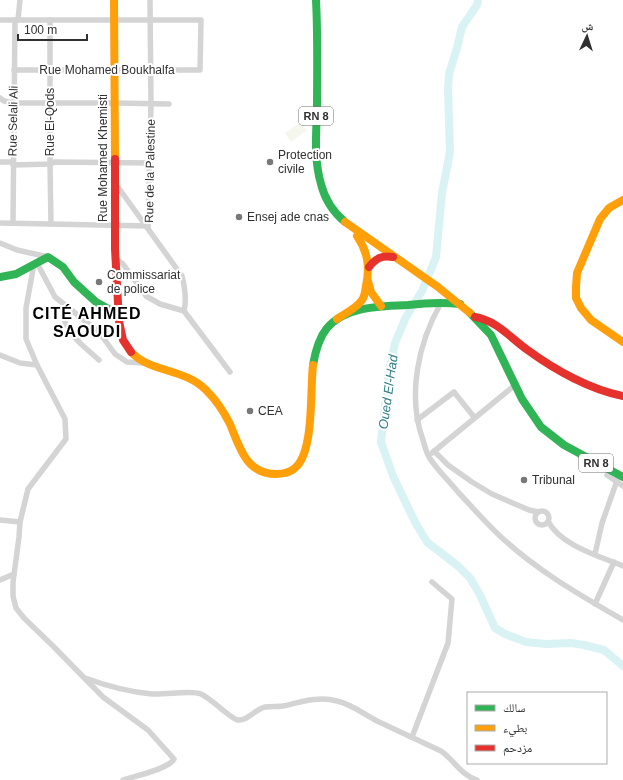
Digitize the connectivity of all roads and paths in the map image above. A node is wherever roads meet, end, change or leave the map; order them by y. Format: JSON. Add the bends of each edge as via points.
{"nodes":[{"id":1,"x":20,"y":0,"type":"edge"},
{"id":2,"x":114,"y":0,"type":"edge"},
{"id":3,"x":150,"y":0,"type":"edge"},
{"id":4,"x":316,"y":0,"type":"edge"},
{"id":5,"x":0,"y":20,"type":"edge"},
{"id":6,"x":16,"y":20,"type":"junction"},
{"id":7,"x":50,"y":20,"type":"junction"},
{"id":8,"x":114,"y":20,"type":"junction"},
{"id":9,"x":151,"y":20,"type":"junction"},
{"id":10,"x":14,"y":70,"type":"junction"},
{"id":11,"x":50,"y":70,"type":"junction"},
{"id":12,"x":115,"y":70,"type":"junction"},
{"id":13,"x":150,"y":70,"type":"junction"},
{"id":14,"x":0,"y":98,"type":"edge"},
{"id":15,"x":14,"y":103,"type":"junction"},
{"id":16,"x":50,"y":103,"type":"junction"},
{"id":17,"x":115,"y":103,"type":"junction"},
{"id":18,"x":151,"y":104,"type":"junction"},
{"id":19,"x":169,"y":104,"type":"dead end"},
{"id":20,"x":0,"y":162,"type":"edge"},
{"id":21,"x":115,"y":163,"type":"junction"},
{"id":22,"x":150,"y":163,"type":"junction"},
{"id":23,"x":13,"y":164,"type":"junction"},
{"id":24,"x":50,"y":164,"type":"junction"},
{"id":25,"x":115,"y":183,"type":"junction"},
{"id":26,"x":623,"y":200,"type":"edge"},
{"id":27,"x":13,"y":222,"type":"junction"},
{"id":28,"x":0,"y":223,"type":"edge"},
{"id":29,"x":346,"y":223,"type":"junction"},
{"id":30,"x":52,"y":224,"type":"junction"},
{"id":31,"x":115,"y":225,"type":"junction"},
{"id":32,"x":148,"y":226,"type":"junction"},
{"id":33,"x":357,"y":236,"type":"junction"},
{"id":34,"x":0,"y":243,"type":"edge"},
{"id":35,"x":384,"y":256,"type":"junction"},
{"id":36,"x":48,"y":257,"type":"junction"},
{"id":37,"x":115,"y":258,"type":"junction"},
{"id":38,"x":397,"y":258,"type":"junction"},
{"id":39,"x":35,"y":264,"type":"junction"},
{"id":40,"x":408,"y":266,"type":"junction"},
{"id":41,"x":369,"y":267,"type":"junction"},
{"id":42,"x":0,"y":278,"type":"edge"},
{"id":43,"x":368,"y":280,"type":"junction"},
{"id":44,"x":441,"y":290,"type":"junction"},
{"id":45,"x":430,"y":303,"type":"junction"},
{"id":46,"x":441,"y":303,"type":"junction"},
{"id":47,"x":460,"y":304,"type":"junction"},
{"id":48,"x":381,"y":306,"type":"junction"},
{"id":49,"x":68,"y":307,"type":"junction"},
{"id":50,"x":184,"y":311,"type":"junction"},
{"id":51,"x":119,"y":315,"type":"junction"},
{"id":52,"x":474,"y":317,"type":"junction"},
{"id":53,"x":484,"y":318,"type":"junction"},
{"id":54,"x":337,"y":319,"type":"junction"},
{"id":55,"x":623,"y":342,"type":"edge"},
{"id":56,"x":0,"y":355,"type":"edge"},
{"id":57,"x":99,"y":360,"type":"dead end"},
{"id":58,"x":144,"y":363,"type":"junction"},
{"id":59,"x":37,"y":365,"type":"junction"},
{"id":60,"x":230,"y":372,"type":"dead end"},
{"id":61,"x":515,"y":385,"type":"junction"},
{"id":62,"x":623,"y":396,"type":"edge"},
{"id":63,"x":474,"y":418,"type":"junction"},
{"id":64,"x":417,"y":420,"type":"junction"},
{"id":65,"x":570,"y":448,"type":"junction"},
{"id":66,"x":434,"y":451,"type":"junction"},
{"id":67,"x":428,"y":456,"type":"junction"},
{"id":68,"x":607,"y":475,"type":"dead end"},
{"id":69,"x":620,"y":478,"type":"edge"},
{"id":70,"x":623,"y":486,"type":"edge"},
{"id":71,"x":536,"y":514,"type":"junction"},
{"id":72,"x":0,"y":520,"type":"edge"},
{"id":73,"x":548,"y":520,"type":"junction"},
{"id":74,"x":20,"y":522,"type":"junction"},
{"id":75,"x":543,"y":524,"type":"junction"},
{"id":76,"x":553,"y":530,"type":"junction"},
{"id":77,"x":595,"y":554,"type":"junction"},
{"id":78,"x":614,"y":562,"type":"junction"},
{"id":79,"x":623,"y":566,"type":"edge"},
{"id":80,"x":14,"y":574,"type":"junction"},
{"id":81,"x":0,"y":580,"type":"edge"},
{"id":82,"x":432,"y":582,"type":"dead end"},
{"id":83,"x":595,"y":604,"type":"junction"},
{"id":84,"x":623,"y":620,"type":"edge"},
{"id":85,"x":85,"y":678,"type":"junction"},
{"id":86,"x":412,"y":737,"type":"junction"},
{"id":87,"x":124,"y":780,"type":"edge"},
{"id":88,"x":476,"y":780,"type":"edge"}],
"edges":[{"from":1,"to":6,"type":"street","name":"Rue Selali Ali"},
{"from":2,"to":8,"type":"main road","name":"Rue Mohamed Khemisti"},
{"from":3,"to":9,"type":"street","name":"Rue de la Palestine"},
{"from":4,"to":29,"type":"main road","number":"RN 8","via":[[316,161],[329,204]]},
{"from":5,"to":6,"type":"street"},
{"from":6,"to":7,"type":"street"},
{"from":6,"to":10,"type":"street","name":"Rue Selali Ali"},
{"from":7,"to":8,"type":"street"},
{"from":7,"to":11,"type":"street","name":"Rue El-Qods"},
{"from":8,"to":9,"type":"street"},
{"from":8,"to":12,"type":"main road","name":"Rue Mohamed Khemisti"},
{"from":9,"to":13,"type":"street","name":"Rue de la Palestine"},
{"from":9,"to":13,"type":"street","name":"Rue Mohamed Boukhalfa","via":[[201,20],[200,70]]},
{"from":10,"to":11,"type":"street","name":"Rue Mohamed Boukhalfa"},
{"from":10,"to":15,"type":"street","name":"Rue Selali Ali"},
{"from":11,"to":12,"type":"street","name":"Rue Mohamed Boukhalfa"},
{"from":11,"to":16,"type":"street","name":"Rue El-Qods"},
{"from":12,"to":13,"type":"street","name":"Rue Mohamed Boukhalfa"},
{"from":12,"to":17,"type":"main road","name":"Rue Mohamed Khemisti"},
{"from":13,"to":18,"type":"street","name":"Rue de la Palestine"},
{"from":14,"to":15,"type":"street","via":[[4,102]]},
{"from":15,"to":16,"type":"street"},
{"from":15,"to":23,"type":"street","name":"Rue Selali Ali"},
{"from":16,"to":17,"type":"street"},
{"from":16,"to":24,"type":"street","name":"Rue El-Qods"},
{"from":17,"to":18,"type":"street"},
{"from":17,"to":21,"type":"main road","name":"Rue Mohamed Khemisti"},
{"from":18,"to":19,"type":"street"},
{"from":18,"to":22,"type":"street","name":"Rue de la Palestine"},
{"from":20,"to":23,"type":"street"},
{"from":21,"to":22,"type":"street"},
{"from":21,"to":24,"type":"street"},
{"from":21,"to":25,"type":"main road","name":"Rue Mohamed Khemisti"},
{"from":22,"to":32,"type":"street","name":"Rue de la Palestine"},
{"from":23,"to":24,"type":"street"},
{"from":23,"to":27,"type":"street","name":"Rue Selali Ali"},
{"from":24,"to":30,"type":"street","name":"Rue El-Qods"},
{"from":25,"to":31,"type":"main road","name":"Rue Mohamed Khemisti"},
{"from":25,"to":32,"type":"street"},
{"from":26,"to":55,"type":"main road","via":[[609,208],[600,219],[578,273],[576,298],[591,320]]},
{"from":27,"to":28,"type":"street"},
{"from":27,"to":30,"type":"street"},
{"from":29,"to":33,"type":"main road","number":"RN 8"},
{"from":29,"to":38,"type":"main road","number":"RN 8"},
{"from":30,"to":31,"type":"street"},
{"from":31,"to":32,"type":"street"},
{"from":31,"to":37,"type":"main road","name":"Rue Mohamed Khemisti"},
{"from":32,"to":50,"type":"street","name":"Rue de la Palestine","via":[[182,276],[186,294]]},
{"from":33,"to":35,"type":"main road","number":"RN 8"},
{"from":33,"to":41,"type":"main road","via":[[366,250]]},
{"from":34,"to":36,"type":"street","via":[[16,250]]},
{"from":35,"to":38,"type":"main road"},
{"from":35,"to":40,"type":"main road","number":"RN 8"},
{"from":35,"to":41,"type":"main road","via":[[376,259]]},
{"from":36,"to":39,"type":"main road"},
{"from":36,"to":51,"type":"main road","via":[[63,267],[74,282],[96,302]]},
{"from":37,"to":50,"type":"street","via":[[123,264],[146,296],[160,304]]},
{"from":37,"to":51,"type":"main road","name":"Rue Mohamed Khemisti"},
{"from":38,"to":40,"type":"main road","number":"RN 8"},
{"from":39,"to":42,"type":"main road","via":[[16,274]]},
{"from":39,"to":49,"type":"street","via":[[55,297]]},
{"from":39,"to":59,"type":"street","via":[[26,308],[26,339]]},
{"from":40,"to":44,"type":"main road","number":"RN 8"},
{"from":41,"to":43,"type":"main road"},
{"from":43,"to":48,"type":"main road","via":[[371,292]]},
{"from":43,"to":54,"type":"main road","via":[[361,301]]},
{"from":44,"to":45,"type":"main road","via":[[440,299]]},
{"from":44,"to":47,"type":"main road","number":"RN 8"},
{"from":44,"to":53,"type":"main road","number":"RN 8","via":[[452,292],[474,307]]},
{"from":45,"to":46,"type":"main road"},
{"from":45,"to":48,"type":"main road"},
{"from":46,"to":47,"type":"main road"},
{"from":46,"to":64,"type":"street","via":[[428,330],[418,368]]},
{"from":47,"to":52,"type":"main road","number":"RN 8"},
{"from":48,"to":54,"type":"main road"},
{"from":49,"to":57,"type":"street","via":[[63,315],[65,325],[79,344]]},
{"from":49,"to":58,"type":"street","via":[[99,332],[115,354],[127,362]]},
{"from":50,"to":60,"type":"street"},
{"from":51,"to":58,"type":"main road","name":"Rue Mohamed Khemisti","via":[[121,336],[126,347],[134,357]]},
{"from":52,"to":53,"type":"main road"},
{"from":52,"to":61,"type":"main road","number":"RN 8","via":[[491,335]]},
{"from":53,"to":62,"type":"main road","via":[[496,324],[549,364],[611,394]]},
{"from":53,"to":65,"type":"main road","number":"RN 8","via":[[500,343],[533,413],[550,432]]},
{"from":54,"to":58,"type":"main road","via":[[322,337],[314,360],[305,452],[297,467],[283,474],[258,471],[248,462],[226,417],[204,387],[178,372]]},
{"from":56,"to":59,"type":"street","via":[[20,363]]},
{"from":59,"to":74,"type":"street","via":[[65,419],[66,439],[28,489]]},
{"from":61,"to":63,"type":"street"},
{"from":61,"to":65,"type":"main road","number":"RN 8","via":[[541,427],[555,440]]},
{"from":63,"to":64,"type":"street","via":[[454,392]]},
{"from":63,"to":66,"type":"street"},
{"from":64,"to":67,"type":"street"},
{"from":65,"to":69,"type":"main road","number":"RN 8"},
{"from":66,"to":67,"type":"street"},
{"from":66,"to":71,"type":"street","via":[[472,482]]},
{"from":67,"to":83,"type":"street","via":[[500,537],[521,555]]},
{"from":68,"to":69,"type":"street"},
{"from":69,"to":70,"type":"street"},
{"from":69,"to":77,"type":"street","via":[[602,523]]},
{"from":71,"to":73,"type":"street","via":[[546,512]]},
{"from":71,"to":75,"type":"street","via":[[537,522]]},
{"from":72,"to":74,"type":"street"},
{"from":73,"to":75,"type":"street"},
{"from":73,"to":76,"type":"street"},
{"from":74,"to":80,"type":"street"},
{"from":75,"to":76,"type":"street"},
{"from":76,"to":77,"type":"street","via":[[567,541]]},
{"from":77,"to":78,"type":"street"},
{"from":78,"to":79,"type":"street"},
{"from":78,"to":83,"type":"street"},
{"from":80,"to":81,"type":"street"},
{"from":80,"to":85,"type":"street","via":[[13,596],[16,608]]},
{"from":82,"to":86,"type":"street","via":[[452,599],[448,644]]},
{"from":83,"to":84,"type":"street"},
{"from":85,"to":86,"type":"street","via":[[105,686],[153,694],[201,694],[238,720],[264,707],[316,699],[336,700]]},
{"from":85,"to":87,"type":"street","via":[[103,697],[148,730],[174,759],[172,763],[163,767]]},
{"from":86,"to":88,"type":"street","via":[[447,755],[458,768]]}]}
